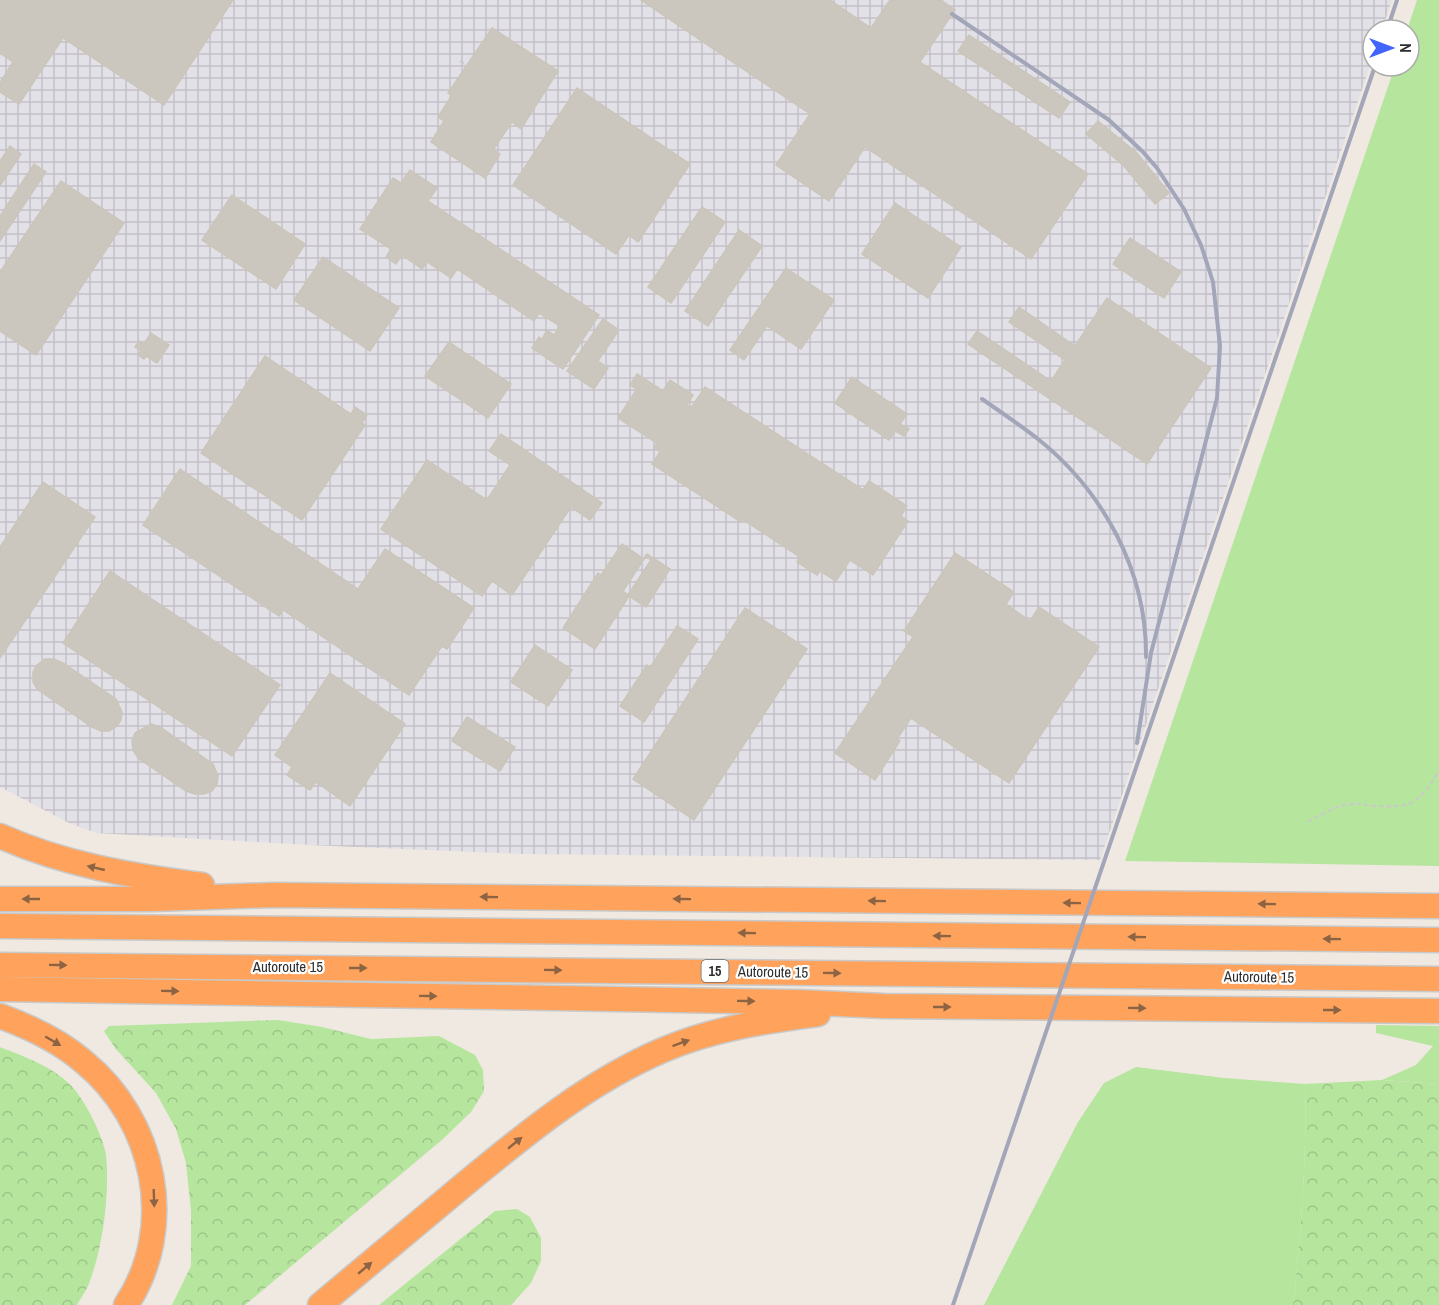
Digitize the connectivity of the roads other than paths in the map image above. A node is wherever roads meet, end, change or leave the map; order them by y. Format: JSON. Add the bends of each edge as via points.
{"nodes":[{"id":1,"x":0,"y":836,"type":"edge"},
{"id":2,"x":273,"y":895,"type":"junction"},
{"id":3,"x":0,"y":899,"type":"edge"},
{"id":4,"x":1439,"y":906,"type":"edge"},
{"id":5,"x":0,"y":926,"type":"edge"},
{"id":6,"x":1439,"y":940,"type":"edge"},
{"id":7,"x":0,"y":965,"type":"edge"},
{"id":8,"x":1439,"y":979,"type":"edge"},
{"id":9,"x":0,"y":989,"type":"edge"},
{"id":10,"x":883,"y":1006,"type":"junction"},
{"id":11,"x":1439,"y":1011,"type":"edge"},
{"id":12,"x":0,"y":1017,"type":"edge"},
{"id":13,"x":126,"y":1305,"type":"edge"},
{"id":14,"x":320,"y":1305,"type":"edge"}],
"edges":[{"from":2,"to":1,"type":"highway","one_way":true,"via":[[117,873],[61,859]]},
{"from":2,"to":3,"type":"highway","one_way":true},
{"from":4,"to":2,"type":"highway","one_way":true},
{"from":6,"to":5,"type":"highway","one_way":true},
{"from":7,"to":8,"type":"highway","name":"Autoroute 15","number":"15","one_way":true},
{"from":9,"to":10,"type":"highway","one_way":true},
{"from":10,"to":11,"type":"highway","one_way":true},
{"from":14,"to":10,"type":"highway","one_way":true,"via":[[523,1136],[578,1096],[630,1066],[682,1043],[737,1027]]},
{"from":12,"to":13,"type":"highway","one_way":true,"via":[[58,1043],[85,1062],[117,1096],[140,1135],[153,1184],[154,1219],[145,1267]]}]}
